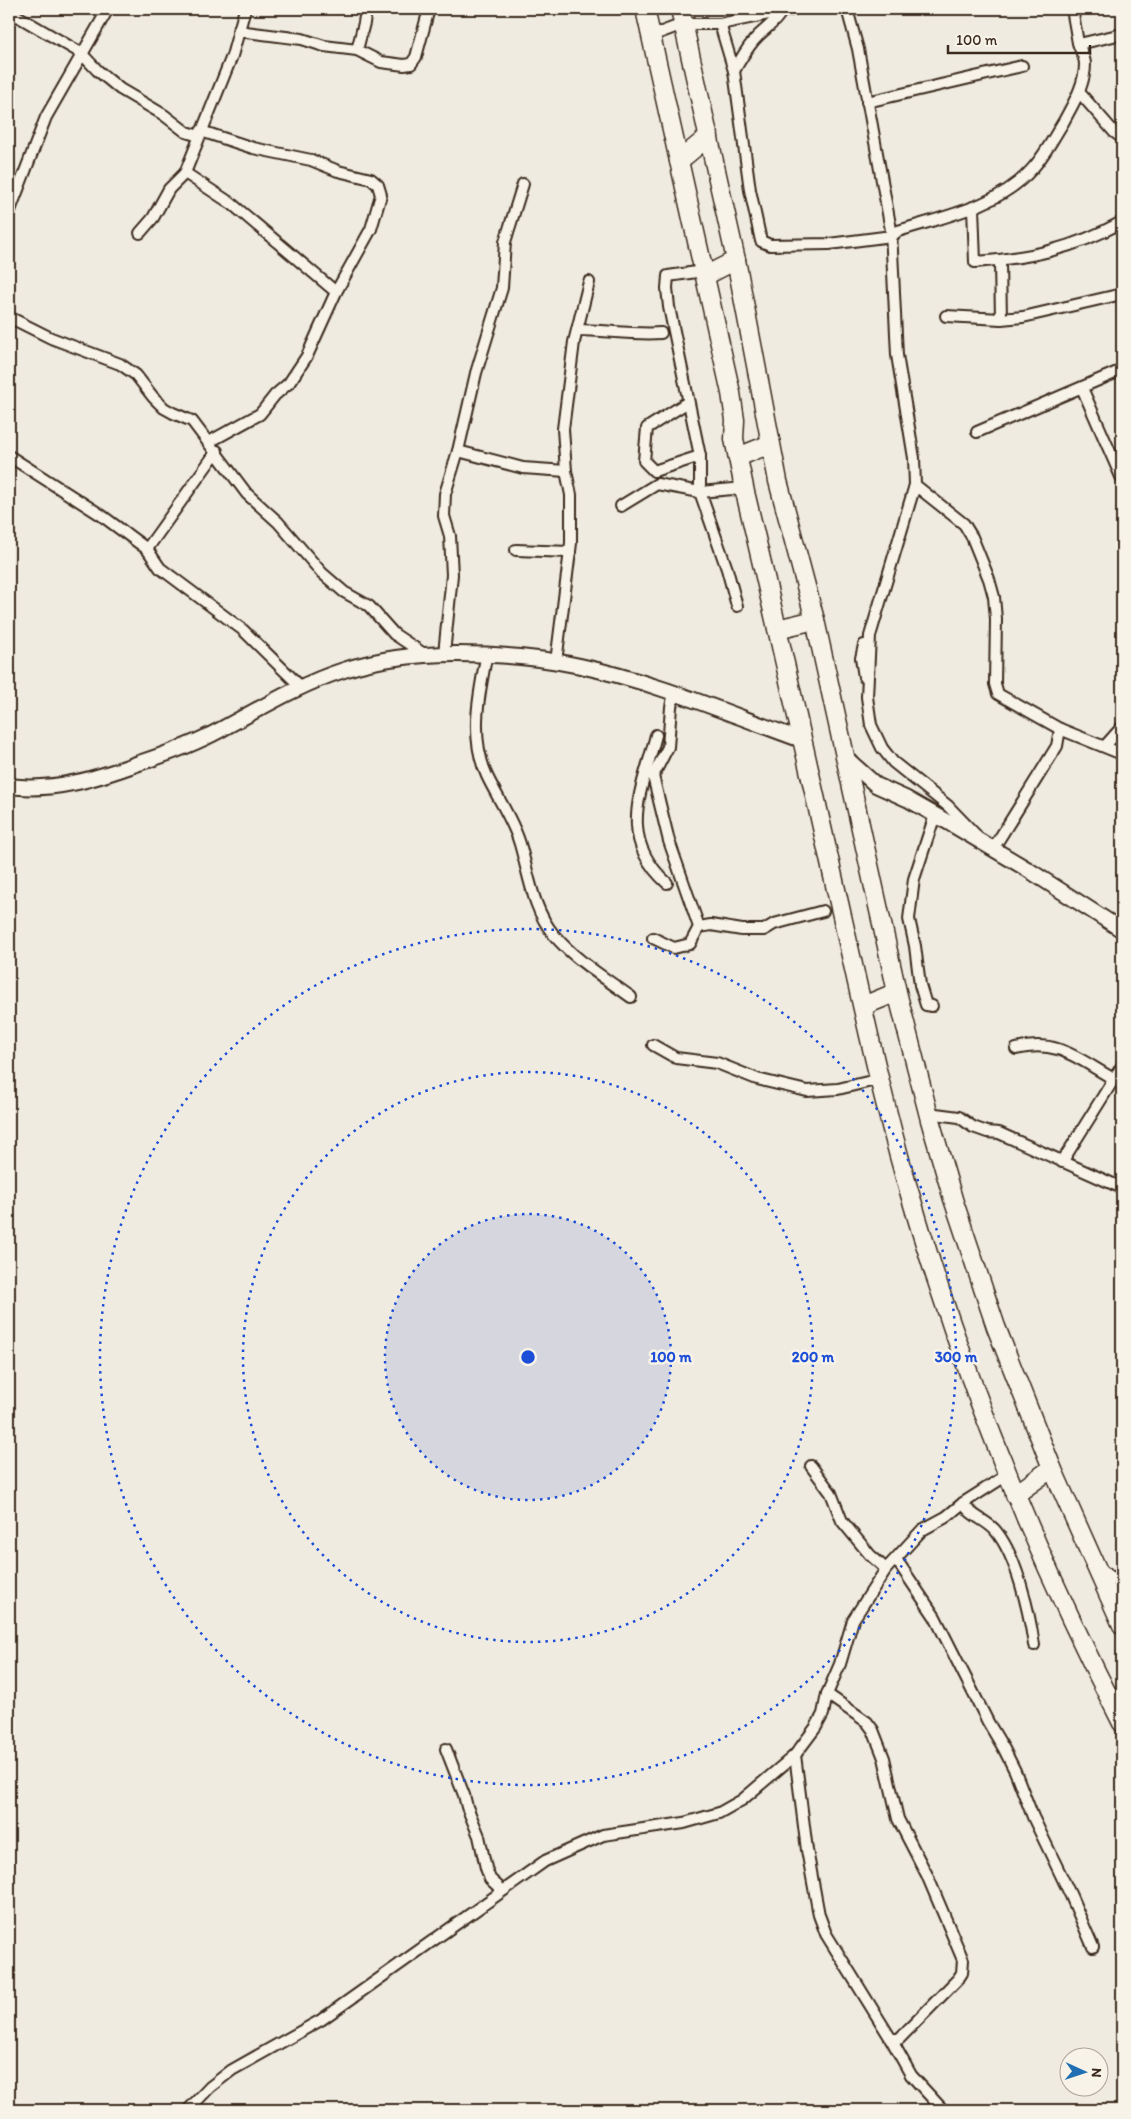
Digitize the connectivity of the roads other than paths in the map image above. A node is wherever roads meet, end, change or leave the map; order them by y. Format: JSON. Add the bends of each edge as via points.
{"nodes":[{"id":1,"x":108,"y":9,"type":"edge"},
{"id":2,"x":245,"y":9,"type":"edge"},
{"id":3,"x":366,"y":9,"type":"edge"},
{"id":4,"x":429,"y":9,"type":"edge"},
{"id":5,"x":645,"y":9,"type":"edge"},
{"id":6,"x":794,"y":9,"type":"edge"},
{"id":7,"x":847,"y":9,"type":"edge"},
{"id":8,"x":1072,"y":9,"type":"edge"},
{"id":9,"x":781,"y":12,"type":"junction"},
{"id":10,"x":9,"y":13,"type":"edge"},
{"id":11,"x":682,"y":16,"type":"edge"},
{"id":12,"x":720,"y":24,"type":"junction"},
{"id":13,"x":238,"y":31,"type":"junction"},
{"id":14,"x":1122,"y":34,"type":"edge"},
{"id":15,"x":651,"y":36,"type":"junction"},
{"id":16,"x":1079,"y":44,"type":"junction"},
{"id":17,"x":357,"y":50,"type":"junction"},
{"id":18,"x":82,"y":53,"type":"junction"},
{"id":19,"x":1022,"y":66,"type":"dead end"},
{"id":20,"x":734,"y":71,"type":"junction"},
{"id":21,"x":1079,"y":92,"type":"junction"},
{"id":22,"x":867,"y":102,"type":"junction"},
{"id":23,"x":200,"y":133,"type":"junction"},
{"id":24,"x":709,"y":136,"type":"junction"},
{"id":25,"x":1122,"y":138,"type":"edge"},
{"id":26,"x":679,"y":160,"type":"junction"},
{"id":27,"x":185,"y":173,"type":"junction"},
{"id":28,"x":522,"y":184,"type":"dead end"},
{"id":29,"x":973,"y":207,"type":"junction"},
{"id":30,"x":9,"y":213,"type":"edge"},
{"id":31,"x":1122,"y":222,"type":"edge"},
{"id":32,"x":140,"y":233,"type":"dead end"},
{"id":33,"x":892,"y":236,"type":"junction"},
{"id":34,"x":736,"y":260,"type":"junction"},
{"id":35,"x":1000,"y":262,"type":"dead end"},
{"id":36,"x":704,"y":273,"type":"junction"},
{"id":37,"x":589,"y":282,"type":"dead end"},
{"id":38,"x":336,"y":292,"type":"junction"},
{"id":39,"x":1122,"y":294,"type":"edge"},
{"id":40,"x":946,"y":316,"type":"dead end"},
{"id":41,"x":9,"y":317,"type":"edge"},
{"id":42,"x":1001,"y":320,"type":"junction"},
{"id":43,"x":577,"y":330,"type":"junction"},
{"id":44,"x":661,"y":333,"type":"dead end"},
{"id":45,"x":1122,"y":370,"type":"edge"},
{"id":46,"x":1082,"y":388,"type":"junction"},
{"id":47,"x":688,"y":402,"type":"junction"},
{"id":48,"x":977,"y":432,"type":"dead end"},
{"id":49,"x":209,"y":442,"type":"junction"},
{"id":50,"x":770,"y":444,"type":"junction"},
{"id":51,"x":217,"y":451,"type":"junction"},
{"id":52,"x":458,"y":451,"type":"junction"},
{"id":53,"x":9,"y":456,"type":"edge"},
{"id":54,"x":700,"y":456,"type":"junction"},
{"id":55,"x":738,"y":457,"type":"junction"},
{"id":56,"x":566,"y":471,"type":"junction"},
{"id":57,"x":1122,"y":479,"type":"edge"},
{"id":58,"x":915,"y":485,"type":"junction"},
{"id":59,"x":700,"y":492,"type":"junction"},
{"id":60,"x":744,"y":492,"type":"junction"},
{"id":61,"x":621,"y":506,"type":"dead end"},
{"id":62,"x":147,"y":549,"type":"junction"},
{"id":63,"x":516,"y":550,"type":"dead end"},
{"id":64,"x":570,"y":552,"type":"junction"},
{"id":65,"x":737,"y":606,"type":"dead end"},
{"id":66,"x":815,"y":620,"type":"junction"},
{"id":67,"x":777,"y":629,"type":"junction"},
{"id":68,"x":486,"y":653,"type":"junction"},
{"id":69,"x":424,"y":654,"type":"junction"},
{"id":70,"x":444,"y":654,"type":"junction"},
{"id":71,"x":556,"y":662,"type":"junction"},
{"id":72,"x":301,"y":687,"type":"junction"},
{"id":73,"x":674,"y":694,"type":"junction"},
{"id":74,"x":868,"y":706,"type":"junction"},
{"id":75,"x":878,"y":726,"type":"dead end"},
{"id":76,"x":1122,"y":727,"type":"edge"},
{"id":77,"x":1060,"y":729,"type":"junction"},
{"id":78,"x":1073,"y":734,"type":"junction"},
{"id":79,"x":656,"y":735,"type":"dead end"},
{"id":80,"x":802,"y":740,"type":"junction"},
{"id":81,"x":1057,"y":746,"type":"junction"},
{"id":82,"x":1105,"y":746,"type":"junction"},
{"id":83,"x":1122,"y":754,"type":"edge"},
{"id":84,"x":847,"y":760,"type":"junction"},
{"id":85,"x":876,"y":785,"type":"junction"},
{"id":86,"x":9,"y":786,"type":"edge"},
{"id":87,"x":852,"y":788,"type":"junction"},
{"id":88,"x":935,"y":815,"type":"junction"},
{"id":89,"x":990,"y":847,"type":"junction"},
{"id":90,"x":667,"y":883,"type":"dead end"},
{"id":91,"x":823,"y":911,"type":"dead end"},
{"id":92,"x":699,"y":927,"type":"junction"},
{"id":93,"x":1122,"y":930,"type":"edge"},
{"id":94,"x":653,"y":938,"type":"dead end"},
{"id":95,"x":897,"y":992,"type":"junction"},
{"id":96,"x":631,"y":997,"type":"dead end"},
{"id":97,"x":863,"y":1006,"type":"junction"},
{"id":98,"x":932,"y":1006,"type":"dead end"},
{"id":99,"x":654,"y":1045,"type":"dead end"},
{"id":100,"x":1016,"y":1049,"type":"dead end"},
{"id":101,"x":1119,"y":1073,"type":"edge"},
{"id":102,"x":880,"y":1080,"type":"junction"},
{"id":103,"x":928,"y":1113,"type":"junction"},
{"id":104,"x":1062,"y":1162,"type":"junction"},
{"id":105,"x":1122,"y":1188,"type":"edge"},
{"id":106,"x":811,"y":1466,"type":"dead end"},
{"id":107,"x":1052,"y":1468,"type":"junction"},
{"id":108,"x":1007,"y":1476,"type":"junction"},
{"id":109,"x":1015,"y":1495,"type":"junction"},
{"id":110,"x":963,"y":1503,"type":"junction"},
{"id":111,"x":896,"y":1559,"type":"junction"},
{"id":112,"x":886,"y":1569,"type":"junction"},
{"id":113,"x":1117,"y":1584,"type":"edge"},
{"id":114,"x":1122,"y":1625,"type":"edge"},
{"id":115,"x":1034,"y":1645,"type":"dead end"},
{"id":116,"x":827,"y":1694,"type":"junction"},
{"id":117,"x":1122,"y":1723,"type":"edge"},
{"id":118,"x":446,"y":1749,"type":"dead end"},
{"id":119,"x":795,"y":1755,"type":"junction"},
{"id":120,"x":502,"y":1890,"type":"junction"},
{"id":121,"x":1093,"y":1947,"type":"dead end"},
{"id":122,"x":891,"y":2039,"type":"junction"},
{"id":123,"x":188,"y":2110,"type":"edge"},
{"id":124,"x":944,"y":2110,"type":"edge"}],
"edges":[{"from":1,"to":18,"type":"street"},
{"from":2,"to":13,"type":"street"},
{"from":3,"to":17,"type":"street"},
{"from":4,"to":17,"type":"street","via":[[411,64],[382,62]]},
{"from":5,"to":15,"type":"highway"},
{"from":6,"to":9,"type":"street"},
{"from":7,"to":22,"type":"street"},
{"from":8,"to":16,"type":"street"},
{"from":9,"to":12,"type":"street"},
{"from":9,"to":20,"type":"street","via":[[752,42]]},
{"from":10,"to":18,"type":"street"},
{"from":11,"to":12,"type":"street"},
{"from":11,"to":15,"type":"street"},
{"from":11,"to":24,"type":"highway"},
{"from":12,"to":20,"type":"street"},
{"from":13,"to":17,"type":"street"},
{"from":13,"to":23,"type":"street","via":[[222,83]]},
{"from":14,"to":16,"type":"street"},
{"from":15,"to":26,"type":"highway"},
{"from":16,"to":21,"type":"street","via":[[1085,63]]},
{"from":18,"to":23,"type":"street","via":[[113,84],[186,132]]},
{"from":18,"to":30,"type":"street","via":[[46,117]]},
{"from":19,"to":22,"type":"street"},
{"from":20,"to":33,"type":"street","via":[[750,190],[761,241],[770,245],[829,244]]},
{"from":21,"to":25,"type":"street"},
{"from":21,"to":29,"type":"street","via":[[1057,134],[1032,170],[1016,184]]},
{"from":22,"to":33,"type":"street"},
{"from":23,"to":27,"type":"street"},
{"from":23,"to":38,"type":"street","via":[[311,160],[371,179],[378,185],[381,195],[371,229]]},
{"from":24,"to":26,"type":"highway"},
{"from":24,"to":34,"type":"highway"},
{"from":26,"to":36,"type":"highway"},
{"from":27,"to":32,"type":"street","via":[[168,189],[153,218]]},
{"from":27,"to":38,"type":"street","via":[[232,204]]},
{"from":28,"to":52,"type":"street","via":[[505,242],[502,288],[476,373]]},
{"from":29,"to":31,"type":"street","via":[[975,262],[1044,254]]},
{"from":29,"to":33,"type":"street","via":[[898,231]]},
{"from":33,"to":58,"type":"street","via":[[897,355],[914,458]]},
{"from":34,"to":36,"type":"highway"},
{"from":34,"to":50,"type":"highway"},
{"from":35,"to":42,"type":"street"},
{"from":36,"to":47,"type":"street","via":[[668,276],[669,307]]},
{"from":36,"to":55,"type":"highway","via":[[731,393]]},
{"from":37,"to":43,"type":"street"},
{"from":38,"to":49,"type":"street","via":[[307,356],[289,383],[260,414]]},
{"from":39,"to":42,"type":"street"},
{"from":40,"to":42,"type":"street"},
{"from":41,"to":49,"type":"street","via":[[50,338],[120,364],[136,375],[164,408],[192,421]]},
{"from":43,"to":44,"type":"street"},
{"from":43,"to":56,"type":"street","via":[[563,429]]},
{"from":45,"to":46,"type":"street"},
{"from":46,"to":48,"type":"street"},
{"from":46,"to":57,"type":"street"},
{"from":47,"to":54,"type":"street"},
{"from":47,"to":54,"type":"street","via":[[647,428],[644,461],[654,471]]},
{"from":49,"to":51,"type":"street"},
{"from":50,"to":55,"type":"highway"},
{"from":50,"to":66,"type":"highway"},
{"from":51,"to":62,"type":"street"},
{"from":51,"to":69,"type":"street","via":[[247,494],[278,522],[322,573],[344,592],[369,606],[390,630]]},
{"from":52,"to":56,"type":"street","via":[[523,468]]},
{"from":52,"to":70,"type":"street","via":[[445,494],[444,516],[450,536],[452,575]]},
{"from":53,"to":62,"type":"street"},
{"from":54,"to":59,"type":"street"},
{"from":55,"to":60,"type":"highway"},
{"from":56,"to":64,"type":"street","via":[[571,495]]},
{"from":58,"to":74,"type":"street","via":[[870,636]]},
{"from":58,"to":77,"type":"street","via":[[964,524],[989,579],[994,597],[995,684],[998,694]]},
{"from":59,"to":60,"type":"street","via":[[733,489]]},
{"from":59,"to":61,"type":"street","via":[[657,484]]},
{"from":59,"to":65,"type":"street"},
{"from":60,"to":67,"type":"highway"},
{"from":62,"to":72,"type":"street","via":[[160,568],[243,630]]},
{"from":63,"to":64,"type":"street"},
{"from":64,"to":71,"type":"street"},
{"from":66,"to":67,"type":"highway"},
{"from":66,"to":84,"type":"highway"},
{"from":67,"to":80,"type":"highway"},
{"from":68,"to":70,"type":"street"},
{"from":68,"to":71,"type":"street"},
{"from":68,"to":96,"type":"street","via":[[476,724],[480,754],[520,844],[530,888],[553,934],[574,955]]},
{"from":69,"to":70,"type":"street"},
{"from":69,"to":72,"type":"street","via":[[362,664]]},
{"from":71,"to":73,"type":"street","via":[[600,670]]},
{"from":72,"to":86,"type":"street","via":[[206,738],[108,775],[62,785]]},
{"from":73,"to":80,"type":"street"},
{"from":73,"to":92,"type":"street","via":[[670,707],[668,747],[652,776],[669,841]]},
{"from":74,"to":75,"type":"street"},
{"from":74,"to":89,"type":"street","via":[[871,725],[893,762],[948,806]]},
{"from":76,"to":82,"type":"street"},
{"from":77,"to":78,"type":"street"},
{"from":77,"to":81,"type":"street"},
{"from":78,"to":81,"type":"street"},
{"from":78,"to":82,"type":"street"},
{"from":79,"to":90,"type":"street","via":[[639,791],[636,827],[639,844],[648,861]]},
{"from":80,"to":97,"type":"highway"},
{"from":81,"to":89,"type":"street"},
{"from":82,"to":83,"type":"street"},
{"from":84,"to":85,"type":"street"},
{"from":84,"to":87,"type":"highway"},
{"from":85,"to":87,"type":"street"},
{"from":85,"to":88,"type":"street"},
{"from":87,"to":95,"type":"highway"},
{"from":88,"to":89,"type":"street"},
{"from":88,"to":98,"type":"street","via":[[914,879],[909,919],[920,985],[926,1005]]},
{"from":89,"to":93,"type":"street"},
{"from":91,"to":92,"type":"street","via":[[774,924],[764,930],[711,925]]},
{"from":92,"to":94,"type":"street","via":[[690,944],[674,948]]},
{"from":95,"to":97,"type":"highway"},
{"from":95,"to":103,"type":"highway"},
{"from":97,"to":102,"type":"highway"},
{"from":99,"to":102,"type":"street","via":[[676,1058],[717,1063],[757,1079],[806,1091],[838,1089]]},
{"from":100,"to":101,"type":"street","via":[[1034,1045],[1053,1047]]},
{"from":101,"to":104,"type":"street"},
{"from":102,"to":108,"type":"highway","via":[[924,1241]]},
{"from":103,"to":104,"type":"street","via":[[958,1117],[973,1127],[999,1133]]},
{"from":103,"to":107,"type":"highway","via":[[993,1318]]},
{"from":104,"to":105,"type":"street"},
{"from":106,"to":112,"type":"street","via":[[831,1493],[842,1521]]},
{"from":107,"to":109,"type":"highway"},
{"from":107,"to":113,"type":"highway","via":[[1096,1566]]},
{"from":108,"to":109,"type":"highway"},
{"from":108,"to":110,"type":"street"},
{"from":109,"to":117,"type":"highway"},
{"from":110,"to":111,"type":"street","via":[[916,1535]]},
{"from":110,"to":115,"type":"street","via":[[966,1510],[995,1530],[1008,1551],[1030,1615]]},
{"from":111,"to":112,"type":"street"},
{"from":111,"to":121,"type":"street","via":[[935,1617],[1004,1749]]},
{"from":112,"to":116,"type":"street","via":[[854,1620]]},
{"from":113,"to":114,"type":"highway"},
{"from":116,"to":119,"type":"street","via":[[823,1714]]},
{"from":116,"to":122,"type":"street","via":[[867,1722],[872,1730],[884,1758],[898,1819],[962,1960],[962,1973],[958,1979],[899,2039]]},
{"from":118,"to":120,"type":"street","via":[[479,1836],[490,1879]]},
{"from":119,"to":120,"type":"street","via":[[742,1800],[719,1813],[684,1823],[603,1835],[545,1861]]},
{"from":119,"to":122,"type":"street","via":[[807,1850],[822,1925]]},
{"from":120,"to":123,"type":"street","via":[[321,2020],[232,2070]]},
{"from":122,"to":124,"type":"street","via":[[911,2075]]}]}
